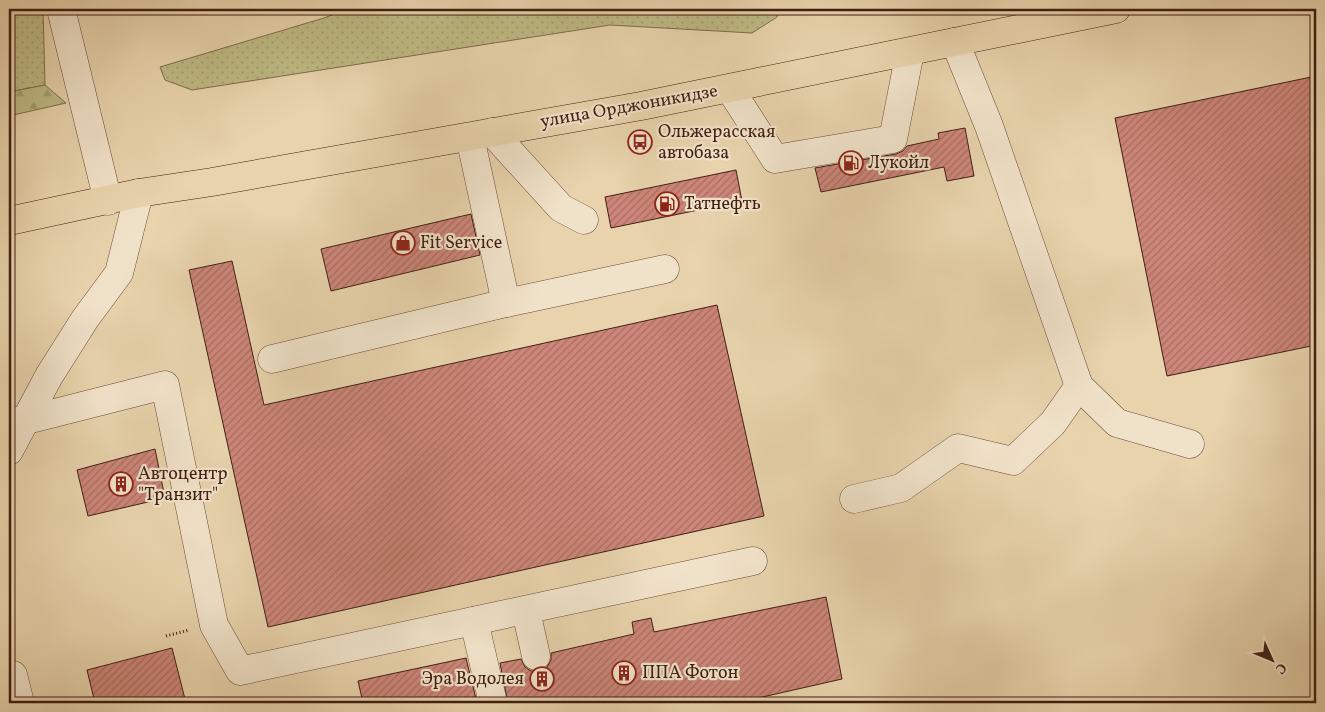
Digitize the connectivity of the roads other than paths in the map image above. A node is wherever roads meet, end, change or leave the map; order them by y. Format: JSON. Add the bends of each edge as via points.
{"nodes":[{"id":1,"x":61,"y":9,"type":"edge"},
{"id":2,"x":1116,"y":9,"type":"edge"},
{"id":3,"x":956,"y":42,"type":"junction"},
{"id":4,"x":910,"y":52,"type":"junction"},
{"id":5,"x":730,"y":88,"type":"junction"},
{"id":6,"x":481,"y":134,"type":"junction"},
{"id":7,"x":139,"y":192,"type":"junction"},
{"id":8,"x":108,"y":201,"type":"junction"},
{"id":9,"x":584,"y":220,"type":"dead end"},
{"id":10,"x":9,"y":221,"type":"edge"},
{"id":11,"x":665,"y":269,"type":"dead end"},
{"id":12,"x":506,"y":303,"type":"junction"},
{"id":13,"x":272,"y":359,"type":"dead end"},
{"id":14,"x":1079,"y":386,"type":"junction"},
{"id":15,"x":16,"y":421,"type":"edge"},
{"id":16,"x":1190,"y":444,"type":"dead end"},
{"id":17,"x":9,"y":451,"type":"edge"},
{"id":18,"x":854,"y":499,"type":"dead end"},
{"id":19,"x":753,"y":561,"type":"dead end"},
{"id":20,"x":526,"y":611,"type":"junction"},
{"id":21,"x":474,"y":621,"type":"junction"},
{"id":22,"x":536,"y":656,"type":"dead end"},
{"id":23,"x":13,"y":675,"type":"dead end"},
{"id":24,"x":20,"y":703,"type":"edge"},
{"id":25,"x":493,"y":703,"type":"edge"}],
"edges":[{"from":1,"to":8,"type":"street"},
{"from":2,"to":3,"type":"main road","name":"улица Орджоникидзе"},
{"from":3,"to":4,"type":"main road","name":"улица Орджоникидзе"},
{"from":3,"to":14,"type":"street","via":[[989,126]]},
{"from":4,"to":5,"type":"main road","name":"улица Орджоникидзе"},
{"from":4,"to":5,"type":"street","via":[[893,139],[775,159]]},
{"from":5,"to":6,"type":"main road","name":"улица Орджоникидзе"},
{"from":6,"to":7,"type":"main road","name":"улица Орджоникидзе"},
{"from":6,"to":9,"type":"street","via":[[561,208]]},
{"from":6,"to":12,"type":"street"},
{"from":7,"to":8,"type":"main road","name":"улица Орджоникидзе"},
{"from":7,"to":15,"type":"street","via":[[119,273]]},
{"from":8,"to":10,"type":"main road","name":"улица Орджоникидзе"},
{"from":11,"to":12,"type":"street"},
{"from":12,"to":13,"type":"street"},
{"from":14,"to":16,"type":"street","via":[[1117,423]]},
{"from":14,"to":18,"type":"street","via":[[1053,423],[1013,461],[958,448],[901,488]]},
{"from":15,"to":17,"type":"street"},
{"from":15,"to":21,"type":"street","via":[[165,385],[214,625],[240,671]]},
{"from":19,"to":20,"type":"street"},
{"from":20,"to":21,"type":"street"},
{"from":20,"to":22,"type":"street"},
{"from":21,"to":25,"type":"street"},
{"from":23,"to":24,"type":"street"}]}
